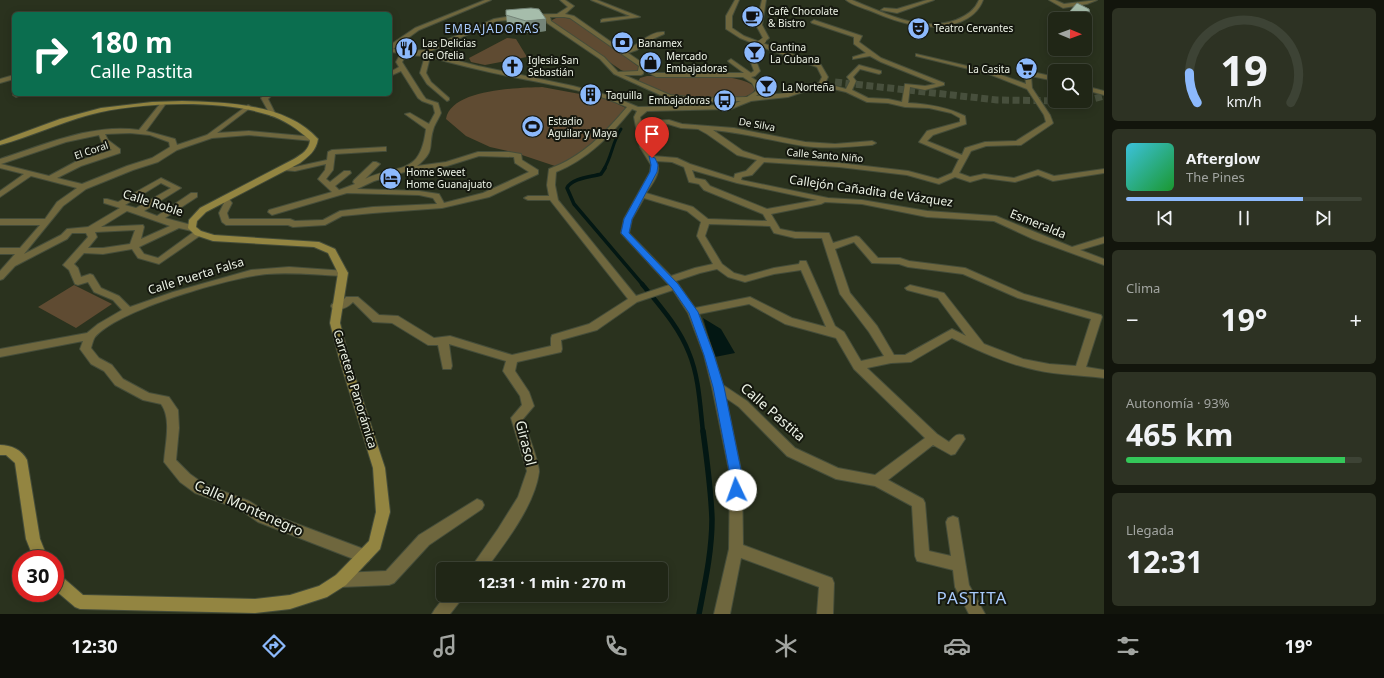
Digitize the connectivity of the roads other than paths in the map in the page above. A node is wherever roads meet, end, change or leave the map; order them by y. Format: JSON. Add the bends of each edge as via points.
{"nodes":[{"id":1,"x":489,"y":0,"type":"edge"},
{"id":2,"x":562,"y":0,"type":"edge"},
{"id":3,"x":593,"y":0,"type":"edge"},
{"id":4,"x":737,"y":0,"type":"edge"},
{"id":5,"x":764,"y":0,"type":"edge"},
{"id":6,"x":848,"y":0,"type":"edge"},
{"id":7,"x":856,"y":0,"type":"edge"},
{"id":8,"x":932,"y":0,"type":"edge"},
{"id":9,"x":981,"y":0,"type":"edge"},
{"id":10,"x":1057,"y":0,"type":"edge"},
{"id":11,"x":1097,"y":0,"type":"edge"},
{"id":12,"x":892,"y":14,"type":"junction"},
{"id":13,"x":559,"y":15,"type":"junction"},
{"id":14,"x":547,"y":17,"type":"junction"},
{"id":15,"x":824,"y":18,"type":"dead end"},
{"id":16,"x":603,"y":21,"type":"dead end"},
{"id":17,"x":662,"y":33,"type":"dead end"},
{"id":18,"x":453,"y":39,"type":"junction"},
{"id":19,"x":392,"y":49,"type":"edge"},
{"id":20,"x":392,"y":50,"type":"edge"},
{"id":21,"x":392,"y":50,"type":"edge"},
{"id":22,"x":404,"y":53,"type":"junction"},
{"id":23,"x":623,"y":53,"type":"junction"},
{"id":24,"x":949,"y":53,"type":"dead end"},
{"id":25,"x":428,"y":54,"type":"junction"},
{"id":26,"x":870,"y":54,"type":"junction"},
{"id":27,"x":918,"y":55,"type":"dead end"},
{"id":28,"x":855,"y":58,"type":"dead end"},
{"id":29,"x":731,"y":61,"type":"dead end"},
{"id":30,"x":944,"y":62,"type":"junction"},
{"id":31,"x":642,"y":66,"type":"junction"},
{"id":32,"x":402,"y":67,"type":"junction"},
{"id":33,"x":392,"y":70,"type":"edge"},
{"id":34,"x":616,"y":72,"type":"junction"},
{"id":35,"x":879,"y":72,"type":"dead end"},
{"id":36,"x":392,"y":73,"type":"edge"},
{"id":37,"x":656,"y":74,"type":"junction"},
{"id":38,"x":750,"y":75,"type":"junction"},
{"id":39,"x":1048,"y":77,"type":"edge"},
{"id":40,"x":12,"y":78,"type":"edge"},
{"id":41,"x":629,"y":80,"type":"junction"},
{"id":42,"x":0,"y":81,"type":"edge"},
{"id":43,"x":835,"y":82,"type":"tunnel mouth"},
{"id":44,"x":822,"y":83,"type":"junction"},
{"id":45,"x":1029,"y":88,"type":"junction"},
{"id":46,"x":1092,"y":90,"type":"edge"},
{"id":47,"x":848,"y":91,"type":"junction"},
{"id":48,"x":1104,"y":93,"type":"edge"},
{"id":49,"x":267,"y":96,"type":"edge"},
{"id":50,"x":770,"y":97,"type":"junction"},
{"id":51,"x":927,"y":97,"type":"junction"},
{"id":52,"x":447,"y":99,"type":"dead end"},
{"id":53,"x":748,"y":100,"type":"junction"},
{"id":54,"x":162,"y":105,"type":"junction"},
{"id":55,"x":905,"y":105,"type":"junction"},
{"id":56,"x":248,"y":107,"type":"junction"},
{"id":57,"x":630,"y":107,"type":"junction"},
{"id":58,"x":645,"y":109,"type":"junction"},
{"id":59,"x":408,"y":114,"type":"dead end"},
{"id":60,"x":272,"y":115,"type":"junction"},
{"id":61,"x":639,"y":123,"type":"junction"},
{"id":62,"x":698,"y":127,"type":"junction"},
{"id":63,"x":430,"y":128,"type":"junction"},
{"id":64,"x":101,"y":132,"type":"junction"},
{"id":65,"x":140,"y":132,"type":"junction"},
{"id":66,"x":208,"y":136,"type":"junction"},
{"id":67,"x":314,"y":139,"type":"junction"},
{"id":68,"x":0,"y":143,"type":"edge"},
{"id":69,"x":872,"y":143,"type":"dead end"},
{"id":70,"x":174,"y":148,"type":"junction"},
{"id":71,"x":383,"y":150,"type":"dead end"},
{"id":72,"x":652,"y":158,"type":"junction"},
{"id":73,"x":964,"y":158,"type":"junction"},
{"id":74,"x":762,"y":160,"type":"junction"},
{"id":75,"x":331,"y":161,"type":"junction"},
{"id":76,"x":0,"y":162,"type":"edge"},
{"id":77,"x":376,"y":164,"type":"dead end"},
{"id":78,"x":0,"y":166,"type":"edge"},
{"id":79,"x":687,"y":166,"type":"junction"},
{"id":80,"x":285,"y":168,"type":"junction"},
{"id":81,"x":407,"y":169,"type":"junction"},
{"id":82,"x":1104,"y":171,"type":"edge"},
{"id":83,"x":346,"y":173,"type":"dead end"},
{"id":84,"x":29,"y":174,"type":"junction"},
{"id":85,"x":955,"y":174,"type":"junction"},
{"id":86,"x":50,"y":179,"type":"junction"},
{"id":87,"x":737,"y":181,"type":"junction"},
{"id":88,"x":330,"y":186,"type":"junction"},
{"id":89,"x":83,"y":187,"type":"junction"},
{"id":90,"x":346,"y":190,"type":"junction"},
{"id":91,"x":337,"y":193,"type":"junction"},
{"id":92,"x":641,"y":194,"type":"junction"},
{"id":93,"x":0,"y":195,"type":"edge"},
{"id":94,"x":194,"y":195,"type":"dead end"},
{"id":95,"x":224,"y":198,"type":"junction"},
{"id":96,"x":528,"y":198,"type":"dead end"},
{"id":97,"x":554,"y":198,"type":"junction"},
{"id":98,"x":828,"y":200,"type":"junction"},
{"id":99,"x":107,"y":201,"type":"dead end"},
{"id":100,"x":123,"y":206,"type":"junction"},
{"id":101,"x":442,"y":206,"type":"junction"},
{"id":102,"x":138,"y":211,"type":"junction"},
{"id":103,"x":272,"y":212,"type":"dead end"},
{"id":104,"x":766,"y":212,"type":"junction"},
{"id":105,"x":158,"y":219,"type":"junction"},
{"id":106,"x":996,"y":219,"type":"joint"},
{"id":107,"x":0,"y":222,"type":"edge"},
{"id":108,"x":47,"y":222,"type":"junction"},
{"id":109,"x":706,"y":222,"type":"junction"},
{"id":110,"x":772,"y":224,"type":"junction"},
{"id":111,"x":178,"y":225,"type":"junction"},
{"id":112,"x":89,"y":230,"type":"junction"},
{"id":113,"x":195,"y":230,"type":"junction"},
{"id":114,"x":1104,"y":240,"type":"edge"},
{"id":115,"x":134,"y":246,"type":"junction"},
{"id":116,"x":831,"y":247,"type":"junction"},
{"id":117,"x":80,"y":250,"type":"junction"},
{"id":118,"x":1071,"y":250,"type":"junction"},
{"id":119,"x":0,"y":251,"type":"edge"},
{"id":120,"x":23,"y":251,"type":"junction"},
{"id":121,"x":1104,"y":262,"type":"edge"},
{"id":122,"x":12,"y":265,"type":"junction"},
{"id":123,"x":719,"y":266,"type":"junction"},
{"id":124,"x":342,"y":273,"type":"junction"},
{"id":125,"x":0,"y":277,"type":"edge"},
{"id":126,"x":673,"y":283,"type":"junction"},
{"id":127,"x":910,"y":288,"type":"dead end"},
{"id":128,"x":638,"y":299,"type":"junction"},
{"id":129,"x":336,"y":306,"type":"junction"},
{"id":130,"x":129,"y":312,"type":"junction"},
{"id":131,"x":693,"y":312,"type":"junction"},
{"id":132,"x":840,"y":335,"type":"junction"},
{"id":133,"x":90,"y":336,"type":"junction"},
{"id":134,"x":442,"y":340,"type":"junction"},
{"id":135,"x":981,"y":348,"type":"junction"},
{"id":136,"x":0,"y":353,"type":"edge"},
{"id":137,"x":512,"y":359,"type":"junction"},
{"id":138,"x":891,"y":359,"type":"junction"},
{"id":139,"x":447,"y":366,"type":"dead end"},
{"id":140,"x":858,"y":366,"type":"junction"},
{"id":141,"x":1080,"y":370,"type":"junction"},
{"id":142,"x":1104,"y":374,"type":"edge"},
{"id":143,"x":718,"y":387,"type":"junction"},
{"id":144,"x":933,"y":438,"type":"junction"},
{"id":145,"x":959,"y":439,"type":"dead end"},
{"id":146,"x":0,"y":450,"type":"edge"},
{"id":147,"x":877,"y":481,"type":"junction"},
{"id":148,"x":477,"y":505,"type":"dead end"},
{"id":149,"x":953,"y":522,"type":"dead end"},
{"id":150,"x":736,"y":549,"type":"junction"},
{"id":151,"x":37,"y":550,"type":"edge"},
{"id":152,"x":364,"y":556,"type":"junction"},
{"id":153,"x":482,"y":562,"type":"edge"},
{"id":154,"x":959,"y":565,"type":"junction"},
{"id":155,"x":341,"y":580,"type":"junction"},
{"id":156,"x":64,"y":588,"type":"edge"},
{"id":157,"x":450,"y":602,"type":"edge"},
{"id":158,"x":440,"y":614,"type":"edge"},
{"id":159,"x":722,"y":614,"type":"edge"},
{"id":160,"x":826,"y":614,"type":"edge"},
{"id":161,"x":977,"y":614,"type":"edge"}],
"edges":[{"from":1,"to":19,"type":"street","via":[[417,29]]},
{"from":2,"to":13,"type":"street","via":[[571,6]]},
{"from":3,"to":16,"type":"street","via":[[637,17]]},
{"from":4,"to":44,"type":"street","via":[[729,16],[729,29],[742,37],[812,62],[822,69],[825,77]]},
{"from":5,"to":38,"type":"street","bridge":true,"via":[[759,25],[765,39],[749,49],[758,71]]},
{"from":6,"to":12,"type":"street"},
{"from":7,"to":12,"type":"street"},
{"from":8,"to":12,"type":"street"},
{"from":9,"to":12,"type":"street","via":[[979,7],[970,15],[946,26],[926,26]]},
{"from":10,"to":11,"type":"street","via":[[1052,0],[1063,6]]},
{"from":13,"to":14,"type":"street"},
{"from":13,"to":23,"type":"street","via":[[572,17]]},
{"from":14,"to":18,"type":"street","via":[[527,16],[496,20]]},
{"from":14,"to":34,"type":"street","via":[[547,20],[602,58]]},
{"from":15,"to":26,"type":"street","via":[[814,22],[860,37],[857,37],[856,43]]},
{"from":17,"to":23,"type":"street"},
{"from":18,"to":20,"type":"street","via":[[420,47]]},
{"from":18,"to":22,"type":"street","via":[[425,52]]},
{"from":18,"to":25,"type":"street"},
{"from":21,"to":22,"type":"street"},
{"from":22,"to":25,"type":"street"},
{"from":22,"to":32,"type":"street","via":[[399,62]]},
{"from":23,"to":31,"type":"street"},
{"from":24,"to":30,"type":"street"},
{"from":25,"to":52,"type":"street","via":[[423,73],[429,83]]},
{"from":25,"to":57,"type":"street","via":[[477,68],[571,87],[612,98]]},
{"from":26,"to":28,"type":"street"},
{"from":26,"to":51,"type":"street","via":[[942,84]]},
{"from":27,"to":30,"type":"street"},
{"from":29,"to":38,"type":"street"},
{"from":30,"to":45,"type":"street","via":[[991,73]]},
{"from":31,"to":34,"type":"street","via":[[641,73]]},
{"from":31,"to":37,"type":"street"},
{"from":32,"to":33,"type":"street"},
{"from":32,"to":36,"type":"street"},
{"from":32,"to":63,"type":"street","via":[[424,99],[436,104],[438,114]]},
{"from":34,"to":41,"type":"street"},
{"from":35,"to":47,"type":"street","via":[[859,67],[850,77],[853,81]]},
{"from":37,"to":38,"type":"street"},
{"from":37,"to":41,"type":"street","via":[[637,75]]},
{"from":38,"to":50,"type":"street"},
{"from":38,"to":53,"type":"street","via":[[759,88]]},
{"from":39,"to":45,"type":"street","via":[[1028,73]]},
{"from":40,"to":42,"type":"street"},
{"from":41,"to":53,"type":"street","via":[[661,95],[676,98]]},
{"from":43,"to":44,"type":"street"},
{"from":44,"to":47,"type":"street"},
{"from":44,"to":50,"type":"street","via":[[788,95]]},
{"from":45,"to":73,"type":"street","via":[[1050,123],[1018,143],[984,144],[968,150]]},
{"from":46,"to":48,"type":"street"},
{"from":47,"to":55,"type":"street","via":[[867,100]]},
{"from":49,"to":60,"type":"street","via":[[264,98]]},
{"from":50,"to":53,"type":"street"},
{"from":51,"to":55,"type":"street"},
{"from":51,"to":55,"type":"street","via":[[907,85]]},
{"from":51,"to":73,"type":"street","via":[[963,117],[964,123],[930,133],[924,142]]},
{"from":53,"to":58,"type":"street","via":[[731,107]]},
{"from":54,"to":56,"type":"street","via":[[208,103]]},
{"from":54,"to":65,"type":"street"},
{"from":54,"to":68,"type":"street","via":[[101,110]]},
{"from":56,"to":60,"type":"street"},
{"from":56,"to":66,"type":"street"},
{"from":57,"to":58,"type":"street"},
{"from":57,"to":97,"type":"street","via":[[605,137],[584,155],[568,166],[552,171],[551,185]]},
{"from":58,"to":61,"type":"street","via":[[639,113]]},
{"from":59,"to":63,"type":"street"},
{"from":60,"to":67,"type":"street","via":[[300,127]]},
{"from":61,"to":62,"type":"street","name":"De Silva","via":[[669,122]]},
{"from":61,"to":72,"type":"street","via":[[644,147]]},
{"from":62,"to":69,"type":"street","name":"De Silva","via":[[734,130],[805,144],[835,146]]},
{"from":62,"to":74,"type":"street","name":"Calle Santo Niño","via":[[740,152]]},
{"from":63,"to":81,"type":"street","via":[[428,145],[423,157]]},
{"from":64,"to":65,"type":"street"},
{"from":64,"to":76,"type":"street"},
{"from":64,"to":86,"type":"street","name":"El Coral","via":[[105,141],[117,151],[78,164]]},
{"from":65,"to":70,"type":"street","via":[[165,138],[172,142]]},
{"from":66,"to":67,"type":"street","via":[[249,132]]},
{"from":66,"to":70,"type":"street"},
{"from":67,"to":80,"type":"street","via":[[313,146],[307,154]]},
{"from":70,"to":89,"type":"street","via":[[155,160]]},
{"from":71,"to":75,"type":"street","via":[[332,152]]},
{"from":72,"to":79,"type":"street","name":"Callejón Cañadita de Vázquez","via":[[674,160]]},
{"from":72,"to":92,"type":"street","name":"Calle Pastita","via":[[654,172]]},
{"from":73,"to":85,"type":"street"},
{"from":74,"to":85,"type":"street","name":"Calle Santo Niño","via":[[840,164],[908,174],[939,182]]},
{"from":74,"to":87,"type":"street","via":[[749,173],[738,176]]},
{"from":75,"to":80,"type":"street","via":[[295,169]]},
{"from":75,"to":88,"type":"street","via":[[329,170],[322,179]]},
{"from":77,"to":90,"type":"street"},
{"from":78,"to":84,"type":"street"},
{"from":79,"to":87,"type":"street","name":"Callejón Cañadita de Vázquez"},
{"from":79,"to":104,"type":"street","via":[[692,180],[702,182],[707,188]]},
{"from":80,"to":95,"type":"street"},
{"from":81,"to":90,"type":"street","via":[[370,179]]},
{"from":81,"to":101,"type":"street","via":[[447,164],[478,154],[509,154],[518,156],[518,161],[535,172],[486,195]]},
{"from":82,"to":85,"type":"street","via":[[1053,179],[1038,172],[1015,180],[984,176],[970,180]]},
{"from":83,"to":88,"type":"street"},
{"from":84,"to":86,"type":"street"},
{"from":84,"to":93,"type":"street"},
{"from":86,"to":89,"type":"street"},
{"from":87,"to":98,"type":"street","name":"Callejón Cañadita de Vázquez"},
{"from":88,"to":91,"type":"street"},
{"from":89,"to":108,"type":"street","via":[[60,204]]},
{"from":90,"to":91,"type":"street"},
{"from":90,"to":101,"type":"street","via":[[419,193],[436,196]]},
{"from":91,"to":103,"type":"street"},
{"from":92,"to":109,"type":"street","via":[[690,209]]},
{"from":92,"to":126,"type":"street","name":"Calle Pastita","via":[[628,219],[625,233]]},
{"from":94,"to":105,"type":"street"},
{"from":95,"to":101,"type":"street","via":[[228,203],[223,213],[226,222],[325,222],[340,214]]},
{"from":95,"to":113,"type":"street","via":[[203,210],[194,220]]},
{"from":96,"to":97,"type":"street"},
{"from":97,"to":128,"type":"street"},
{"from":98,"to":104,"type":"street"},
{"from":98,"to":106,"type":"street","name":"Callejón Cañadita de Vázquez","via":[[862,202],[927,214]]},
{"from":99,"to":100,"type":"street","name":"Calle Roble"},
{"from":100,"to":102,"type":"street","name":"Calle Roble"},
{"from":100,"to":102,"type":"street","via":[[161,180],[177,188]]},
{"from":100,"to":112,"type":"street"},
{"from":102,"to":105,"type":"street","name":"Calle Roble"},
{"from":104,"to":110,"type":"street"},
{"from":105,"to":111,"type":"street","name":"Calle Roble"},
{"from":106,"to":118,"type":"street","name":"Esmeralda"},
{"from":107,"to":108,"type":"street"},
{"from":108,"to":120,"type":"street"},
{"from":109,"to":110,"type":"street"},
{"from":109,"to":123,"type":"street","via":[[701,236]]},
{"from":110,"to":116,"type":"street","via":[[777,231],[795,235],[826,235]]},
{"from":111,"to":113,"type":"street","name":"Calle Roble"},
{"from":111,"to":115,"type":"street"},
{"from":112,"to":115,"type":"street","via":[[140,227]]},
{"from":112,"to":117,"type":"street","via":[[93,237]]},
{"from":112,"to":122,"type":"street","via":[[70,231],[64,237]]},
{"from":113,"to":115,"type":"street","via":[[159,261],[141,256]]},
{"from":113,"to":124,"type":"street","via":[[213,238],[316,244],[332,251]]},
{"from":114,"to":118,"type":"street"},
{"from":115,"to":117,"type":"street","via":[[102,251]]},
{"from":116,"to":138,"type":"street","via":[[845,294],[873,329]]},
{"from":116,"to":141,"type":"street","via":[[856,239],[875,261],[900,261],[965,271],[1021,296],[1097,317]]},
{"from":117,"to":130,"type":"street","via":[[68,265],[73,268],[78,282],[90,277],[97,290],[116,298]]},
{"from":118,"to":121,"type":"street","name":"Esmeralda"},
{"from":119,"to":120,"type":"street"},
{"from":120,"to":122,"type":"street"},
{"from":122,"to":125,"type":"street"},
{"from":123,"to":126,"type":"street","via":[[698,270]]},
{"from":123,"to":132,"type":"street","via":[[731,275],[744,279],[804,265],[830,328]]},
{"from":124,"to":129,"type":"street","name":"Carretera Panorámica"},
{"from":124,"to":130,"type":"street","name":"Calle Puerta Falsa","via":[[258,272],[175,295]]},
{"from":126,"to":128,"type":"street","via":[[657,294]]},
{"from":126,"to":131,"type":"street","name":"Calle Pastita"},
{"from":127,"to":135,"type":"street","via":[[941,295]]},
{"from":128,"to":137,"type":"street","via":[[593,327],[556,338],[557,349]]},
{"from":129,"to":134,"type":"street","via":[[346,305],[349,299],[355,299],[377,319],[394,319],[432,342]]},
{"from":129,"to":152,"type":"street","name":"Carretera Panorámica","via":[[335,323],[342,351],[379,468],[383,512],[375,544]]},
{"from":130,"to":133,"type":"street","name":"Calle Puerta Falsa","via":[[111,320]]},
{"from":131,"to":132,"type":"street","via":[[750,300],[790,321]]},
{"from":131,"to":143,"type":"street","name":"Calle Pastita"},
{"from":132,"to":140,"type":"street"},
{"from":133,"to":136,"type":"street"},
{"from":133,"to":152,"type":"street","name":"Calle Montenegro","via":[[85,349],[95,361],[108,368],[119,382],[147,396],[165,400],[172,410],[170,462],[185,478],[200,489],[244,505],[262,518]]},
{"from":134,"to":137,"type":"street","via":[[450,340]]},
{"from":134,"to":139,"type":"street"},
{"from":135,"to":138,"type":"street","via":[[952,333],[907,359]]},
{"from":135,"to":141,"type":"street","via":[[1017,361],[1049,368]]},
{"from":137,"to":153,"type":"street","name":"Girasol","via":[[509,371],[525,395],[528,406],[517,418],[534,471],[524,499]]},
{"from":138,"to":140,"type":"street"},
{"from":140,"to":144,"type":"street"},
{"from":141,"to":142,"type":"street"},
{"from":143,"to":147,"type":"street","name":"Calle Pastita","via":[[743,404],[791,452],[836,473]]},
{"from":143,"to":150,"type":"street","name":"Calle Pastita","via":[[736,475]]},
{"from":144,"to":145,"type":"street","via":[[951,450]]},
{"from":144,"to":147,"type":"street"},
{"from":146,"to":151,"type":"street","via":[[8,450],[21,460],[32,540]]},
{"from":147,"to":154,"type":"street","name":"Calle Pastita","via":[[918,504],[922,556]]},
{"from":148,"to":155,"type":"street","via":[[424,540],[388,578]]},
{"from":149,"to":154,"type":"street"},
{"from":150,"to":159,"type":"street","name":"Calle Pastita"},
{"from":150,"to":160,"type":"street","via":[[827,582]]},
{"from":152,"to":155,"type":"street","name":"Carretera Panorámica"},
{"from":154,"to":161,"type":"street","via":[[962,587]]},
{"from":155,"to":156,"type":"street","name":"Carretera Panorámica","via":[[322,592],[290,602],[248,606],[80,602]]},
{"from":157,"to":158,"type":"street"}]}
